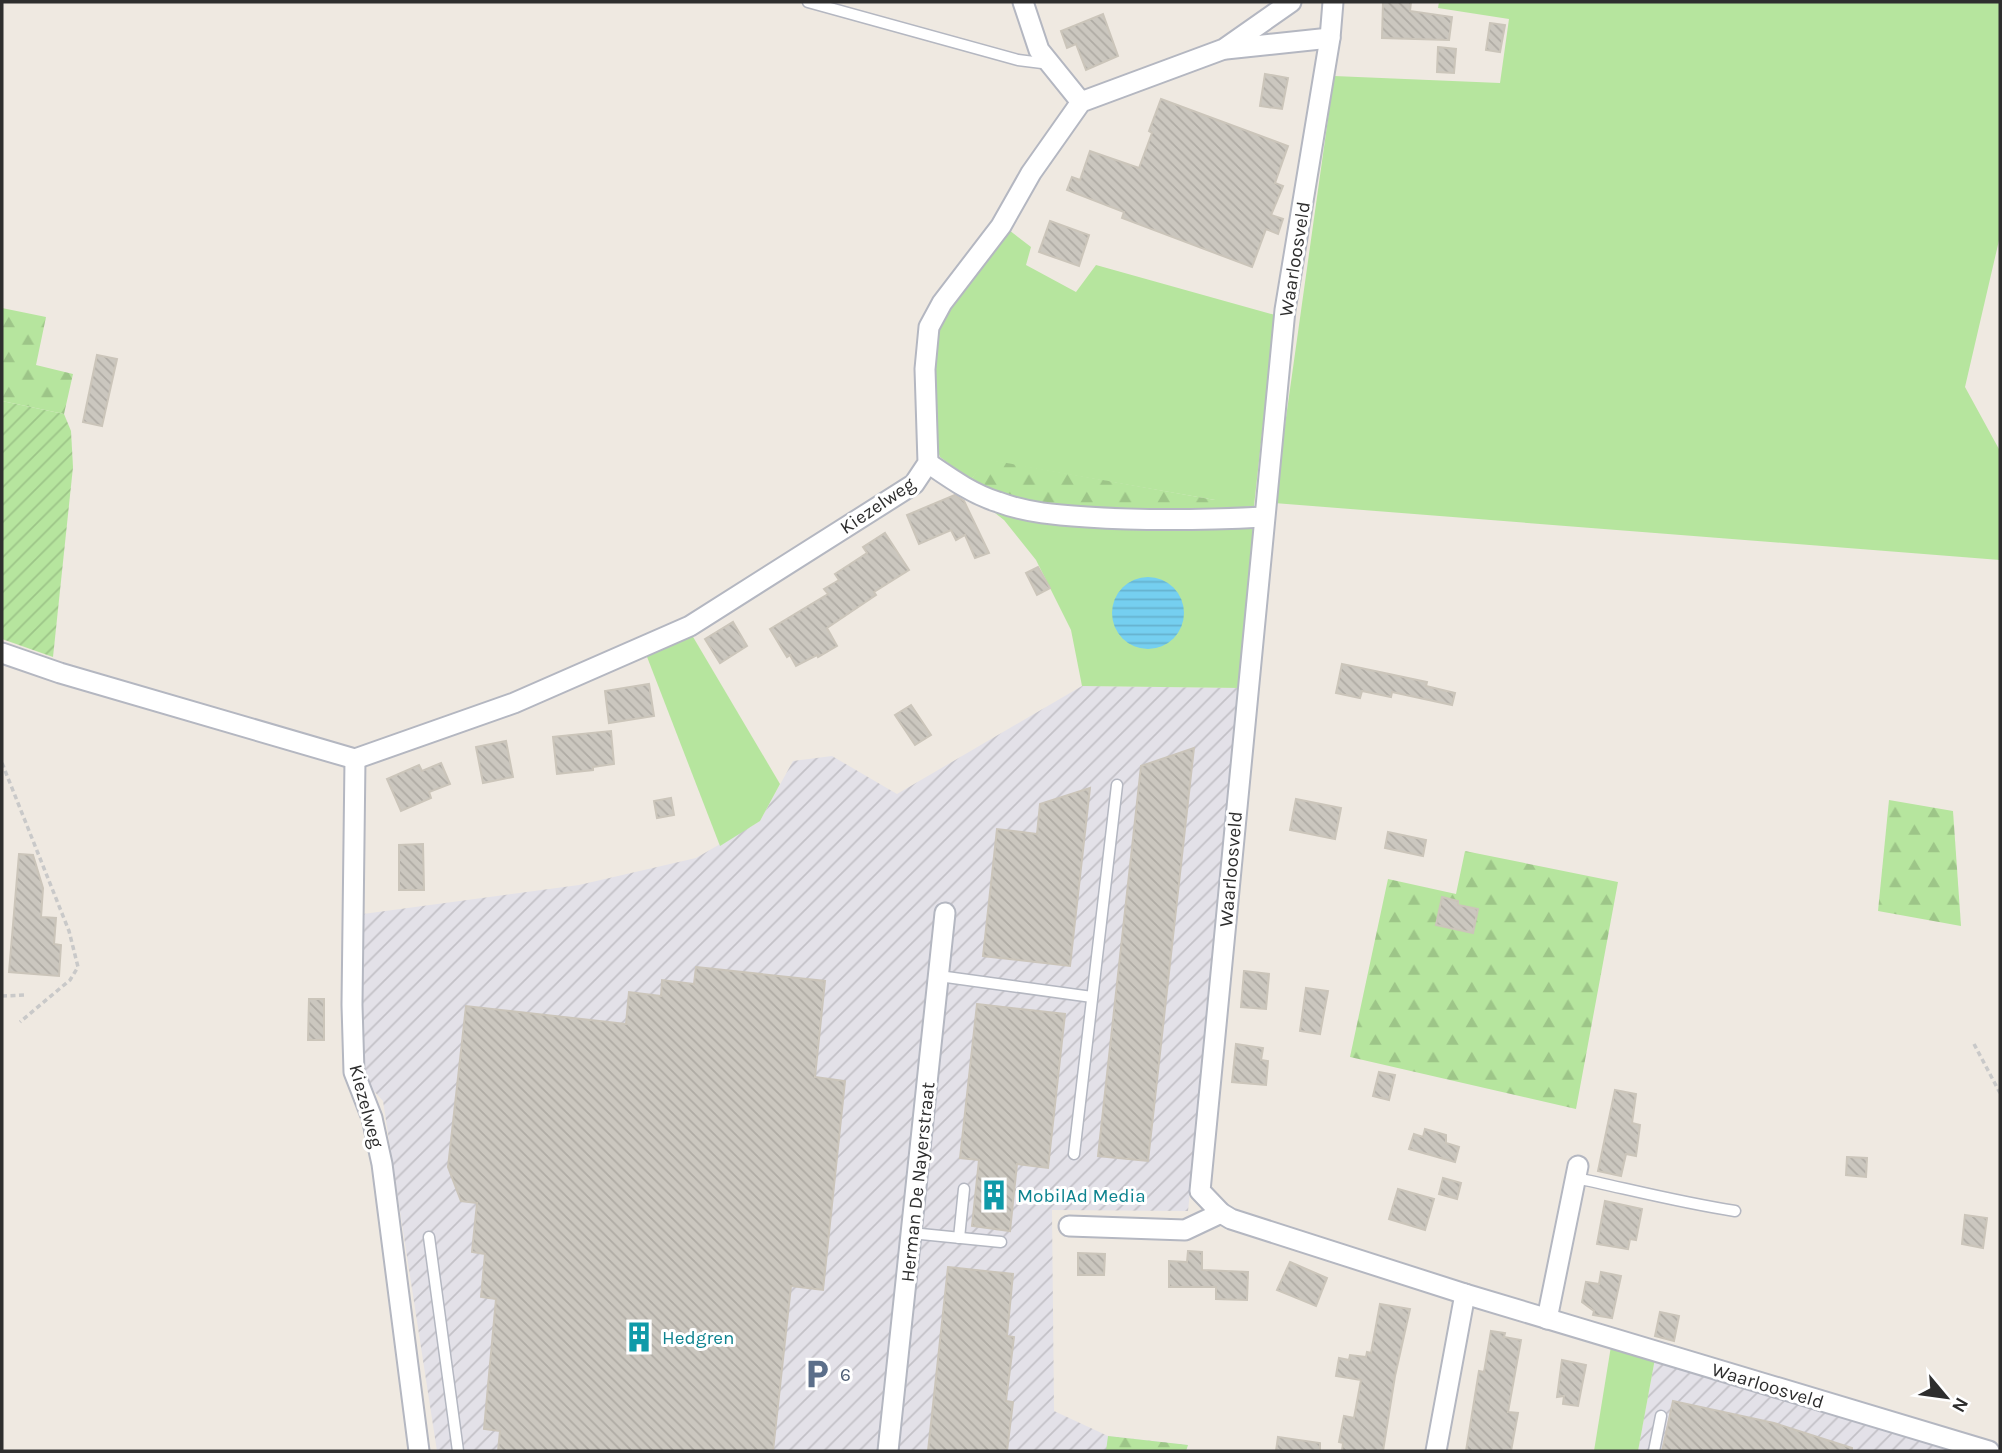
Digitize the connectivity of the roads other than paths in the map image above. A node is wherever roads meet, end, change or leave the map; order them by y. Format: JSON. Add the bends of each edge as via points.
{"nodes":[{"id":1,"x":808,"y":2,"type":"edge"},
{"id":2,"x":1023,"y":2,"type":"edge"},
{"id":3,"x":1291,"y":2,"type":"edge"},
{"id":4,"x":1334,"y":2,"type":"edge"},
{"id":5,"x":1330,"y":38,"type":"junction"},
{"id":6,"x":1224,"y":49,"type":"junction"},
{"id":7,"x":1051,"y":64,"type":"junction"},
{"id":8,"x":1081,"y":102,"type":"junction"},
{"id":9,"x":928,"y":463,"type":"junction"},
{"id":10,"x":1264,"y":517,"type":"junction"},
{"id":11,"x":2,"y":653,"type":"edge"},
{"id":12,"x":355,"y":759,"type":"junction"},
{"id":13,"x":1117,"y":785,"type":"dead end"},
{"id":14,"x":945,"y":913,"type":"dead end"},
{"id":15,"x":939,"y":976,"type":"junction"},
{"id":16,"x":1092,"y":997,"type":"junction"},
{"id":17,"x":1074,"y":1154,"type":"dead end"},
{"id":18,"x":1577,"y":1172,"type":"joint"},
{"id":19,"x":964,"y":1189,"type":"dead end"},
{"id":20,"x":1735,"y":1210,"type":"dead end"},
{"id":21,"x":1221,"y":1213,"type":"junction"},
{"id":22,"x":1069,"y":1226,"type":"dead end"},
{"id":23,"x":911,"y":1233,"type":"junction"},
{"id":24,"x":429,"y":1237,"type":"dead end"},
{"id":25,"x":959,"y":1238,"type":"junction"},
{"id":26,"x":1001,"y":1242,"type":"dead end"},
{"id":27,"x":1465,"y":1294,"type":"junction"},
{"id":28,"x":1547,"y":1319,"type":"junction"},
{"id":29,"x":1661,"y":1416,"type":"dead end"},
{"id":30,"x":419,"y":1451,"type":"edge"},
{"id":31,"x":458,"y":1451,"type":"edge"},
{"id":32,"x":888,"y":1451,"type":"edge"},
{"id":33,"x":1436,"y":1451,"type":"edge"},
{"id":34,"x":1654,"y":1451,"type":"edge"},
{"id":35,"x":1989,"y":1451,"type":"edge"}],
"edges":[{"from":1,"to":7,"type":"lane","via":[[1028,63]]},
{"from":2,"to":7,"type":"street","via":[[1039,50]]},
{"from":3,"to":6,"type":"street"},
{"from":4,"to":5,"type":"street","name":"Waarloosveld"},
{"from":5,"to":6,"type":"street"},
{"from":5,"to":10,"type":"street","name":"Waarloosveld","via":[[1285,310]]},
{"from":6,"to":8,"type":"street"},
{"from":7,"to":8,"type":"street"},
{"from":8,"to":9,"type":"street","name":"Kiezelweg","via":[[929,327],[925,369]]},
{"from":9,"to":10,"type":"street","via":[[996,502],[1037,513],[1109,519]]},
{"from":9,"to":12,"type":"street","name":"Kiezelweg","via":[[914,484],[690,626],[514,704]]},
{"from":10,"to":21,"type":"street","name":"Waarloosveld","via":[[1200,1191]]},
{"from":11,"to":12,"type":"street"},
{"from":12,"to":30,"type":"street","name":"Kiezelweg","via":[[354,1072],[372,1118],[382,1164]]},
{"from":13,"to":16,"type":"lane"},
{"from":14,"to":15,"type":"street","name":"Herman De Nayerstraat"},
{"from":15,"to":16,"type":"lane"},
{"from":15,"to":23,"type":"street","name":"Herman De Nayerstraat"},
{"from":16,"to":17,"type":"lane"},
{"from":18,"to":20,"type":"lane","via":[[1703,1206]]},
{"from":18,"to":28,"type":"street"},
{"from":19,"to":25,"type":"lane"},
{"from":21,"to":22,"type":"street","via":[[1185,1230]]},
{"from":21,"to":27,"type":"street","name":"Waarloosveld"},
{"from":23,"to":25,"type":"lane"},
{"from":23,"to":32,"type":"street","name":"Herman De Nayerstraat"},
{"from":24,"to":31,"type":"lane"},
{"from":25,"to":26,"type":"lane"},
{"from":27,"to":28,"type":"street","name":"Waarloosveld"},
{"from":27,"to":33,"type":"street"},
{"from":28,"to":35,"type":"street","name":"Waarloosveld"},
{"from":29,"to":34,"type":"lane"}]}
